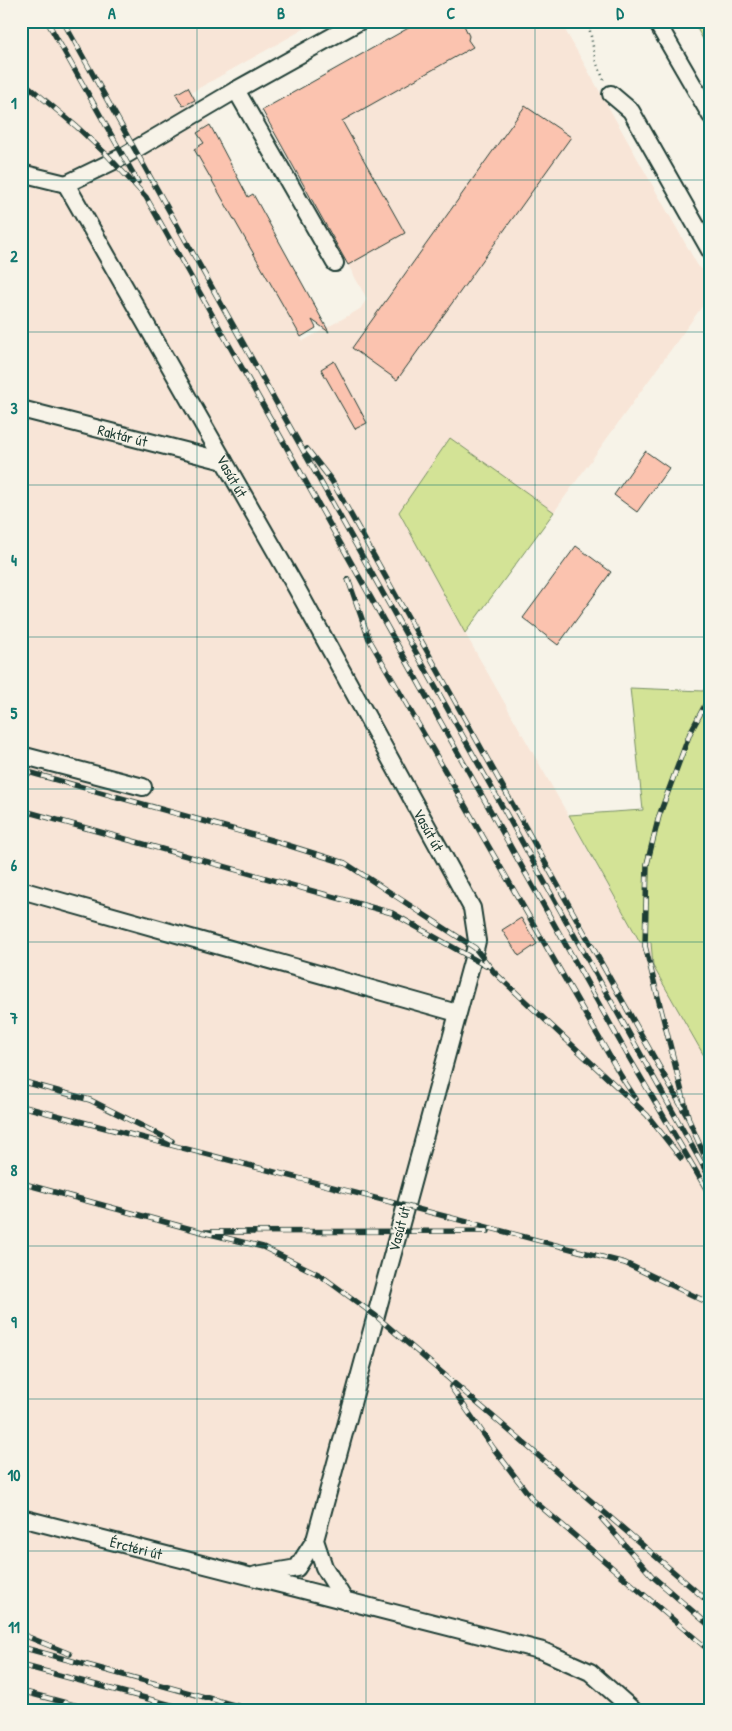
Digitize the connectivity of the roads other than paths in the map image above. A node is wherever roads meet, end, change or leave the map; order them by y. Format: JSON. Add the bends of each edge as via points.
{"nodes":[{"id":1,"x":360,"y":21,"type":"edge"},
{"id":2,"x":656,"y":21,"type":"edge"},
{"id":3,"x":236,"y":90,"type":"junction"},
{"id":4,"x":611,"y":94,"type":"road end"},
{"id":5,"x":711,"y":116,"type":"edge"},
{"id":6,"x":21,"y":173,"type":"edge"},
{"id":7,"x":66,"y":184,"type":"junction"},
{"id":8,"x":711,"y":252,"type":"edge"},
{"id":9,"x":335,"y":263,"type":"dead end"},
{"id":10,"x":21,"y":409,"type":"edge"},
{"id":11,"x":224,"y":462,"type":"junction"},
{"id":12,"x":21,"y":755,"type":"edge"},
{"id":13,"x":143,"y":787,"type":"dead end"},
{"id":14,"x":21,"y":890,"type":"edge"},
{"id":15,"x":457,"y":1013,"type":"junction"},
{"id":16,"x":21,"y":1518,"type":"edge"},
{"id":17,"x":315,"y":1540,"type":"junction"},
{"id":18,"x":250,"y":1576,"type":"junction"},
{"id":19,"x":345,"y":1601,"type":"junction"},
{"id":20,"x":633,"y":1710,"type":"edge"}],
"edges":[{"from":1,"to":3,"type":"street"},
{"from":2,"to":5,"type":"street"},
{"from":3,"to":7,"type":"street","via":[[124,156]]},
{"from":3,"to":9,"type":"street"},
{"from":4,"to":8,"type":"street","via":[[631,110]]},
{"from":6,"to":7,"type":"street"},
{"from":7,"to":11,"type":"street","name":"Vasút út"},
{"from":10,"to":11,"type":"street","name":"Raktár út"},
{"from":11,"to":15,"type":"street","name":"Vasút út","via":[[297,588],[472,908],[476,941]]},
{"from":12,"to":13,"type":"street"},
{"from":14,"to":15,"type":"street"},
{"from":15,"to":17,"type":"street","name":"Vasút út"},
{"from":16,"to":18,"type":"street","name":"Érctéri út"},
{"from":17,"to":18,"type":"street","name":"Vasút út","via":[[297,1568]]},
{"from":17,"to":19,"type":"street","via":[[324,1567]]},
{"from":18,"to":19,"type":"street","name":"Érctéri út"},
{"from":19,"to":20,"type":"street","name":"Érctéri út","via":[[543,1651],[590,1672]]}]}
